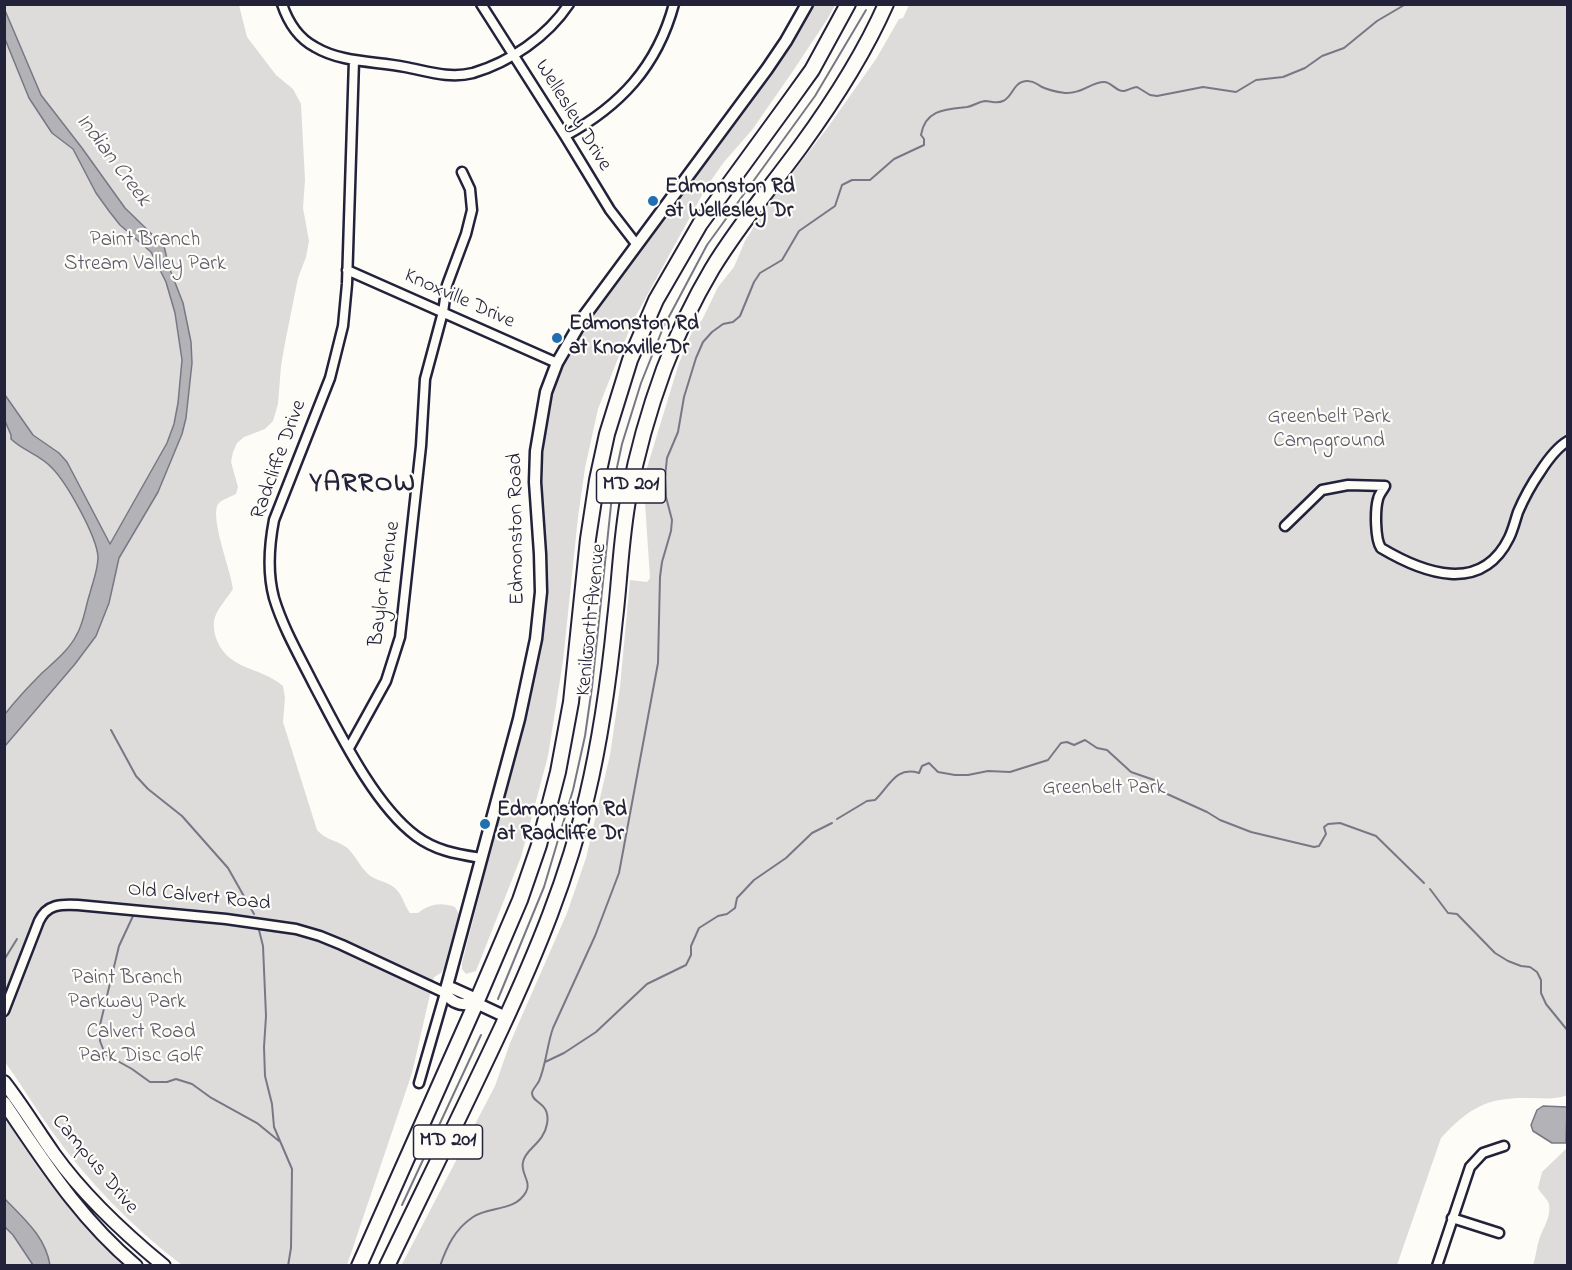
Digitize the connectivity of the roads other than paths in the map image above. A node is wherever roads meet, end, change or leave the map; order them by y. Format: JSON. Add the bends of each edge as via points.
{"nodes":[{"id":1,"x":282,"y":4,"type":"edge"},
{"id":2,"x":481,"y":4,"type":"edge"},
{"id":3,"x":569,"y":4,"type":"edge"},
{"id":4,"x":674,"y":4,"type":"edge"},
{"id":5,"x":807,"y":4,"type":"edge"},
{"id":6,"x":848,"y":4,"type":"edge"},
{"id":7,"x":886,"y":4,"type":"edge"},
{"id":8,"x":513,"y":56,"type":"junction"},
{"id":9,"x":354,"y":60,"type":"junction"},
{"id":10,"x":565,"y":136,"type":"junction"},
{"id":11,"x":462,"y":172,"type":"dead end"},
{"id":12,"x":637,"y":245,"type":"junction"},
{"id":13,"x":347,"y":270,"type":"junction"},
{"id":14,"x":443,"y":312,"type":"junction"},
{"id":15,"x":557,"y":363,"type":"junction"},
{"id":16,"x":1568,"y":441,"type":"edge"},
{"id":17,"x":1285,"y":526,"type":"dead end"},
{"id":18,"x":349,"y":748,"type":"junction"},
{"id":19,"x":481,"y":858,"type":"junction"},
{"id":20,"x":445,"y":993,"type":"junction"},
{"id":21,"x":476,"y":1003,"type":"junction"},
{"id":22,"x":4,"y":1011,"type":"edge"},
{"id":23,"x":506,"y":1017,"type":"junction"},
{"id":24,"x":4,"y":1082,"type":"edge"},
{"id":25,"x":419,"y":1083,"type":"dead end"},
{"id":26,"x":4,"y":1102,"type":"edge"},
{"id":27,"x":1504,"y":1146,"type":"dead end"},
{"id":28,"x":1452,"y":1218,"type":"junction"},
{"id":29,"x":1499,"y":1233,"type":"dead end"},
{"id":30,"x":136,"y":1266,"type":"edge"},
{"id":31,"x":164,"y":1266,"type":"edge"},
{"id":32,"x":359,"y":1266,"type":"edge"},
{"id":33,"x":387,"y":1266,"type":"edge"},
{"id":34,"x":1437,"y":1266,"type":"edge"}],
"edges":[{"from":1,"to":9,"type":"street","via":[[288,20],[306,41],[324,52]]},
{"from":2,"to":8,"type":"street","name":"Wellesley Drive"},
{"from":3,"to":8,"type":"street","via":[[544,33]]},
{"from":4,"to":10,"type":"street","via":[[658,47],[630,87],[604,112]]},
{"from":5,"to":12,"type":"street","name":"Edmonston Road","via":[[767,69]]},
{"from":6,"to":21,"type":"main road","name":"Kenilworth Avenue","number":"MD 201","via":[[795,94],[700,224],[656,300],[630,360],[597,480],[571,702],[550,806],[520,900]]},
{"from":7,"to":23,"type":"main road","name":"Kenilworth Avenue","number":"MD 201","via":[[832,102],[711,270],[666,363],[640,441],[628,497],[607,697],[586,800],[550,917]]},
{"from":8,"to":9,"type":"street","via":[[473,73],[453,76]]},
{"from":8,"to":10,"type":"street","name":"Wellesley Drive"},
{"from":9,"to":13,"type":"street","name":"Radcliffe Drive"},
{"from":10,"to":12,"type":"street","name":"Wellesley Drive","via":[[609,210]]},
{"from":11,"to":14,"type":"street","name":"Baylor Avenue","via":[[470,189],[472,210]]},
{"from":12,"to":15,"type":"street","name":"Edmonston Road","via":[[585,315]]},
{"from":13,"to":14,"type":"street","name":"Knoxville Drive"},
{"from":13,"to":18,"type":"street","name":"Radcliffe Drive","via":[[340,344],[274,520],[269,558],[274,597],[285,627]]},
{"from":14,"to":15,"type":"street","name":"Knoxville Drive"},
{"from":14,"to":18,"type":"street","name":"Baylor Avenue","via":[[425,379],[400,637],[386,681]]},
{"from":15,"to":19,"type":"street","name":"Edmonston Road","via":[[546,393],[536,451],[541,582],[536,639]]},
{"from":16,"to":17,"type":"street","via":[[1535,479],[1500,553],[1471,572],[1434,572],[1381,548],[1377,505],[1385,486],[1328,488]]},
{"from":18,"to":19,"type":"street","name":"Radcliffe Drive","via":[[377,795],[406,828],[429,845]]},
{"from":19,"to":20,"type":"street","name":"Edmonston Road"},
{"from":20,"to":21,"type":"street","name":"Old Calvert Road","via":[[464,1006]]},
{"from":20,"to":22,"type":"street","name":"Old Calvert Road","via":[[342,945],[296,929],[65,904],[50,908],[41,916]]},
{"from":20,"to":25,"type":"street","name":"Edmonston Road"},
{"from":21,"to":23,"type":"street","name":"Old Calvert Road"},
{"from":21,"to":32,"type":"main road","name":"Kenilworth Avenue","number":"MD 201"},
{"from":23,"to":33,"type":"main road","name":"Kenilworth Avenue","number":"MD 201"},
{"from":24,"to":31,"type":"main road","name":"Campus Drive","via":[[72,1176],[113,1221]]},
{"from":26,"to":30,"type":"main road","name":"Campus Drive","via":[[67,1196]]},
{"from":27,"to":28,"type":"street","via":[[1483,1153],[1470,1167]]},
{"from":28,"to":29,"type":"street"},
{"from":28,"to":34,"type":"street"}]}
